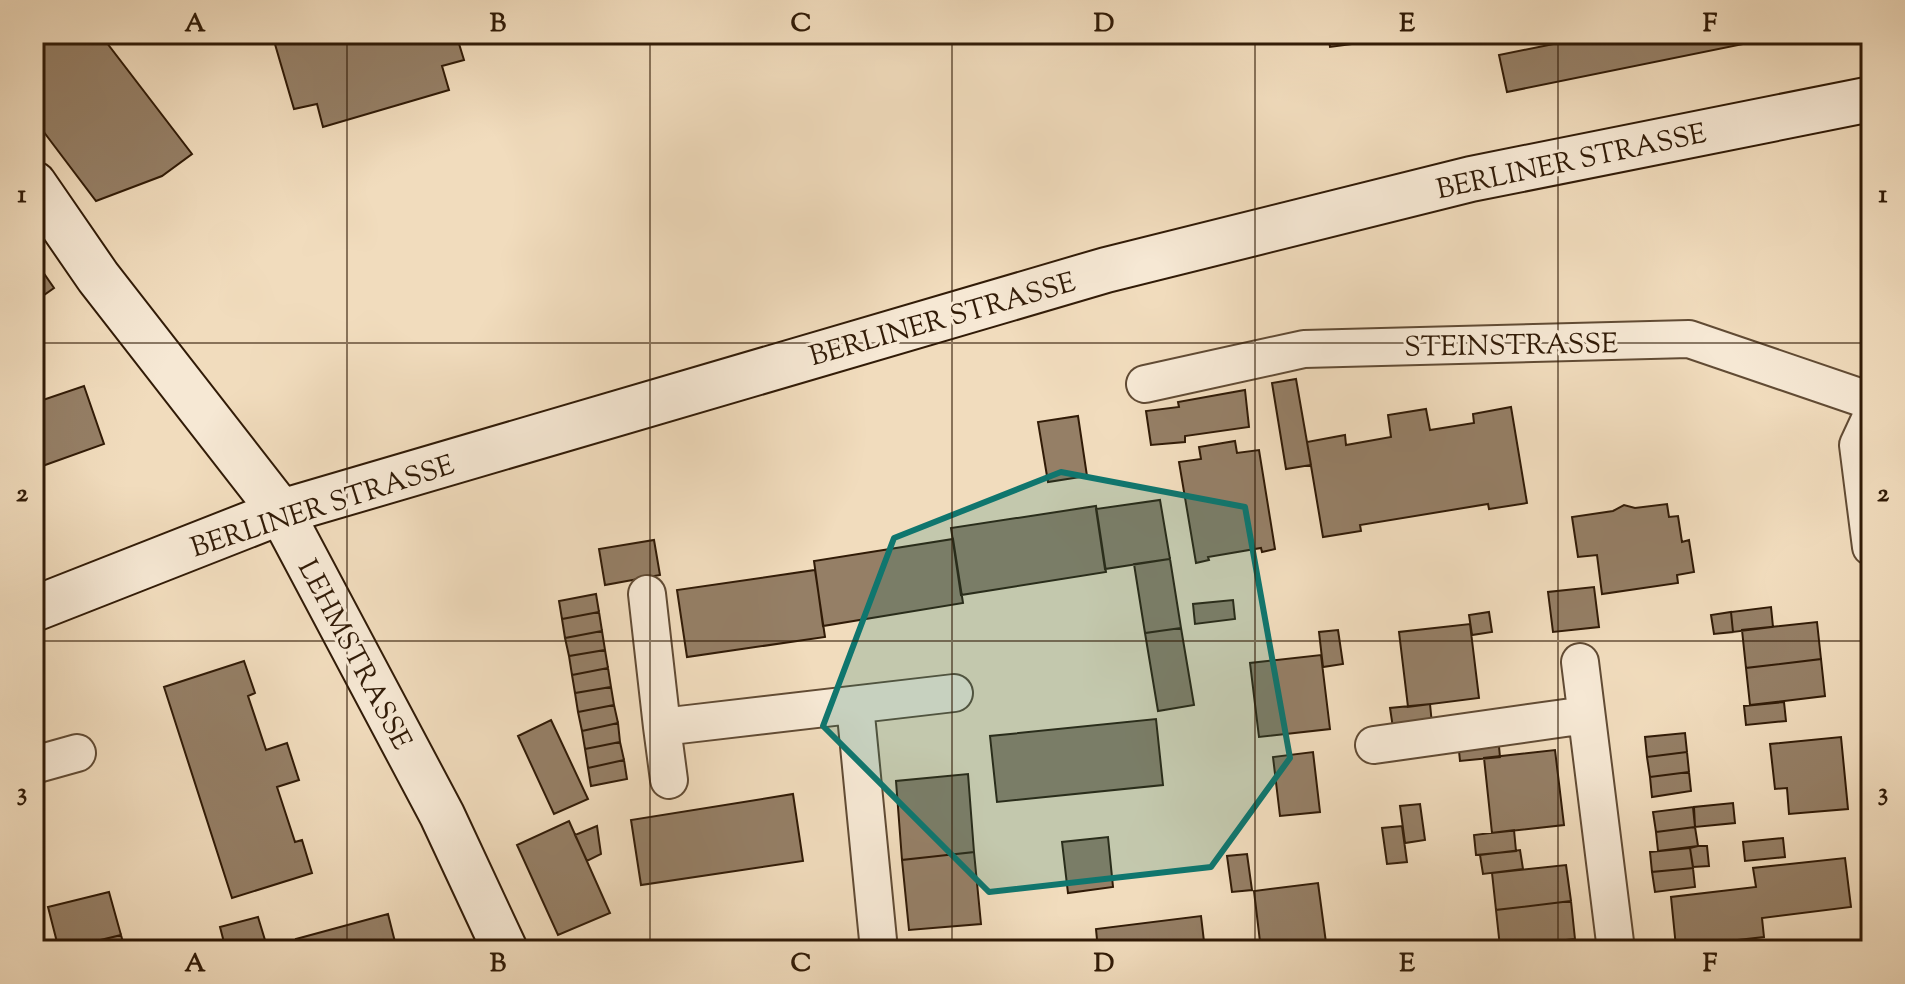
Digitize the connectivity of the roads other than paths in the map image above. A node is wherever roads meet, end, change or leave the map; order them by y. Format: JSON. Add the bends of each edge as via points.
{"nodes":[{"id":1,"x":1871,"y":99,"type":"edge"},
{"id":2,"x":34,"y":184,"type":"edge"},
{"id":3,"x":1145,"y":384,"type":"dead end"},
{"id":4,"x":1871,"y":401,"type":"edge"},
{"id":5,"x":1871,"y":417,"type":"edge"},
{"id":6,"x":281,"y":512,"type":"junction"},
{"id":7,"x":1871,"y":547,"type":"edge"},
{"id":8,"x":647,"y":594,"type":"dead end"},
{"id":9,"x":34,"y":609,"type":"edge"},
{"id":10,"x":1580,"y":662,"type":"dead end"},
{"id":11,"x":954,"y":693,"type":"dead end"},
{"id":12,"x":855,"y":705,"type":"junction"},
{"id":13,"x":1586,"y":715,"type":"junction"},
{"id":14,"x":662,"y":727,"type":"junction"},
{"id":15,"x":1374,"y":745,"type":"dead end"},
{"id":16,"x":77,"y":753,"type":"dead end"},
{"id":17,"x":34,"y":765,"type":"edge"},
{"id":18,"x":669,"y":780,"type":"dead end"},
{"id":19,"x":505,"y":950,"type":"edge"},
{"id":20,"x":879,"y":950,"type":"edge"},
{"id":21,"x":1616,"y":950,"type":"edge"}],
"edges":[{"from":1,"to":6,"type":"main road","name":"BERLINER STRASSE","via":[[1471,179],[1106,270]]},
{"from":2,"to":6,"type":"main road","name":"LEHMSTRASSE","via":[[98,277]]},
{"from":3,"to":4,"type":"street","name":"STEINSTRASSE","via":[[1304,349],[1689,339]]},
{"from":5,"to":7,"type":"street","via":[[1858,445]]},
{"from":6,"to":9,"type":"main road","name":"BERLINER STRASSE"},
{"from":6,"to":19,"type":"main road","name":"LEHMSTRASSE","via":[[442,815]]},
{"from":8,"to":14,"type":"street"},
{"from":10,"to":13,"type":"street"},
{"from":11,"to":12,"type":"street"},
{"from":12,"to":14,"type":"street"},
{"from":12,"to":20,"type":"street"},
{"from":13,"to":15,"type":"street"},
{"from":13,"to":21,"type":"street"},
{"from":14,"to":18,"type":"street"},
{"from":16,"to":17,"type":"street"}]}
